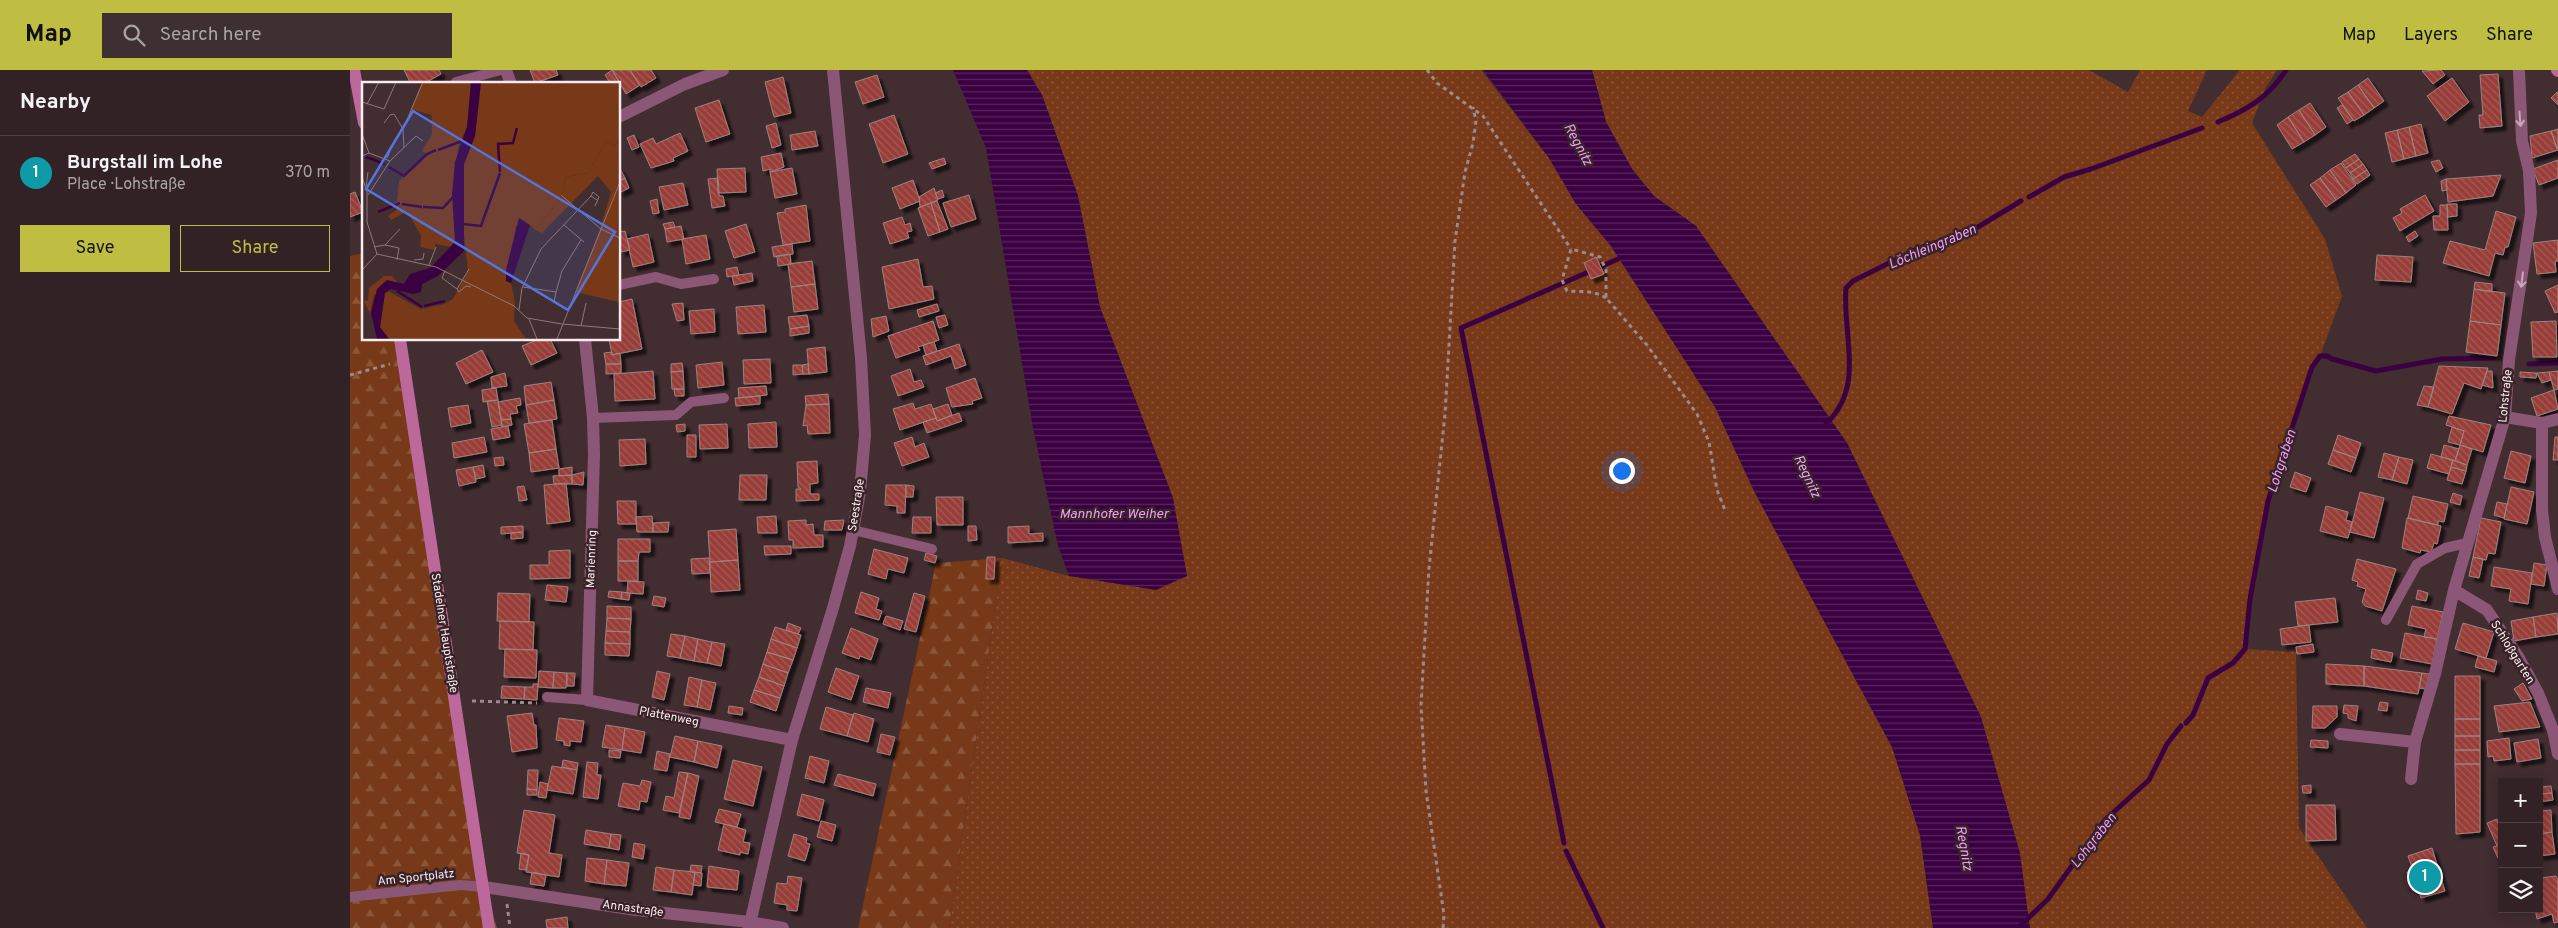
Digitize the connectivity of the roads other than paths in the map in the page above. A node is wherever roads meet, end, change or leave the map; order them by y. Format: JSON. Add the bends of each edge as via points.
{"nodes":[{"id":1,"x":354,"y":70,"type":"edge"},
{"id":2,"x":501,"y":70,"type":"edge"},
{"id":3,"x":506,"y":70,"type":"edge"},
{"id":4,"x":723,"y":70,"type":"edge"},
{"id":5,"x":833,"y":70,"type":"edge"},
{"id":6,"x":2519,"y":70,"type":"edge"},
{"id":7,"x":456,"y":82,"type":"dead end"},
{"id":8,"x":510,"y":82,"type":"edge"},
{"id":9,"x":362,"y":112,"type":"edge"},
{"id":10,"x":620,"y":117,"type":"edge"},
{"id":11,"x":714,"y":278,"type":"dead end"},
{"id":12,"x":620,"y":285,"type":"edge"},
{"id":13,"x":400,"y":340,"type":"edge"},
{"id":14,"x":585,"y":340,"type":"edge"},
{"id":15,"x":724,"y":398,"type":"dead end"},
{"id":16,"x":2506,"y":417,"type":"junction"},
{"id":17,"x":593,"y":418,"type":"junction"},
{"id":18,"x":2558,"y":418,"type":"edge"},
{"id":19,"x":2542,"y":423,"type":"junction"},
{"id":20,"x":853,"y":530,"type":"junction"},
{"id":21,"x":2467,"y":543,"type":"junction"},
{"id":22,"x":932,"y":548,"type":"dead end"},
{"id":23,"x":2558,"y":589,"type":"edge"},
{"id":24,"x":2454,"y":590,"type":"junction"},
{"id":25,"x":2386,"y":620,"type":"dead end"},
{"id":26,"x":547,"y":697,"type":"road end"},
{"id":27,"x":587,"y":700,"type":"junction"},
{"id":28,"x":2555,"y":730,"type":"edge"},
{"id":29,"x":2340,"y":734,"type":"dead end"},
{"id":30,"x":792,"y":740,"type":"junction"},
{"id":31,"x":2414,"y":742,"type":"junction"},
{"id":32,"x":2558,"y":754,"type":"edge"},
{"id":33,"x":2411,"y":779,"type":"dead end"},
{"id":34,"x":484,"y":886,"type":"junction"},
{"id":35,"x":350,"y":897,"type":"edge"},
{"id":36,"x":749,"y":925,"type":"edge"},
{"id":37,"x":489,"y":928,"type":"edge"},
{"id":38,"x":783,"y":928,"type":"edge"}],
"edges":[{"from":1,"to":9,"type":"main road"},
{"from":2,"to":7,"type":"lane"},
{"from":3,"to":8,"type":"street"},
{"from":4,"to":10,"type":"street","via":[[685,84]]},
{"from":5,"to":20,"type":"street","name":"Seestraße","via":[[862,367],[865,435]]},
{"from":6,"to":16,"type":"street","name":"Lohstraße","one_way":true,"via":[[2522,141],[2529,171],[2531,213],[2509,360]]},
{"from":11,"to":12,"type":"lane","via":[[681,284],[656,277]]},
{"from":13,"to":34,"type":"main road","name":"Stadelner Hauptstraße"},
{"from":14,"to":17,"type":"street","name":"Marienring"},
{"from":15,"to":17,"type":"lane","via":[[691,402],[676,415]]},
{"from":16,"to":19,"type":"street"},
{"from":16,"to":21,"type":"street","name":"Lohstraße"},
{"from":17,"to":27,"type":"street","name":"Marienring"},
{"from":18,"to":19,"type":"street"},
{"from":19,"to":23,"type":"street","via":[[2542,510]]},
{"from":20,"to":22,"type":"lane"},
{"from":20,"to":30,"type":"street","name":"Seestraße","via":[[833,608]]},
{"from":21,"to":24,"type":"street","name":"Lohstraße"},
{"from":21,"to":25,"type":"lane","via":[[2445,548],[2417,564]]},
{"from":24,"to":28,"type":"street","name":"Schloßgarten","via":[[2487,610],[2519,658]]},
{"from":24,"to":31,"type":"street","name":"Lohstraße","via":[[2435,674]]},
{"from":26,"to":27,"type":"lane","name":"Plattenweg"},
{"from":27,"to":30,"type":"street","name":"Plattenweg"},
{"from":28,"to":32,"type":"street","name":"Schloßgarten"},
{"from":29,"to":31,"type":"street"},
{"from":30,"to":36,"type":"street","name":"Seestraße"},
{"from":31,"to":33,"type":"street","name":"Lohstraße"},
{"from":34,"to":35,"type":"lane","name":"Am Sportplatz","via":[[460,885]]},
{"from":34,"to":36,"type":"street","name":"Annastraße"},
{"from":34,"to":37,"type":"main road","name":"Stadelner Hauptstraße"},
{"from":36,"to":38,"type":"street","name":"Annastraße"}]}
